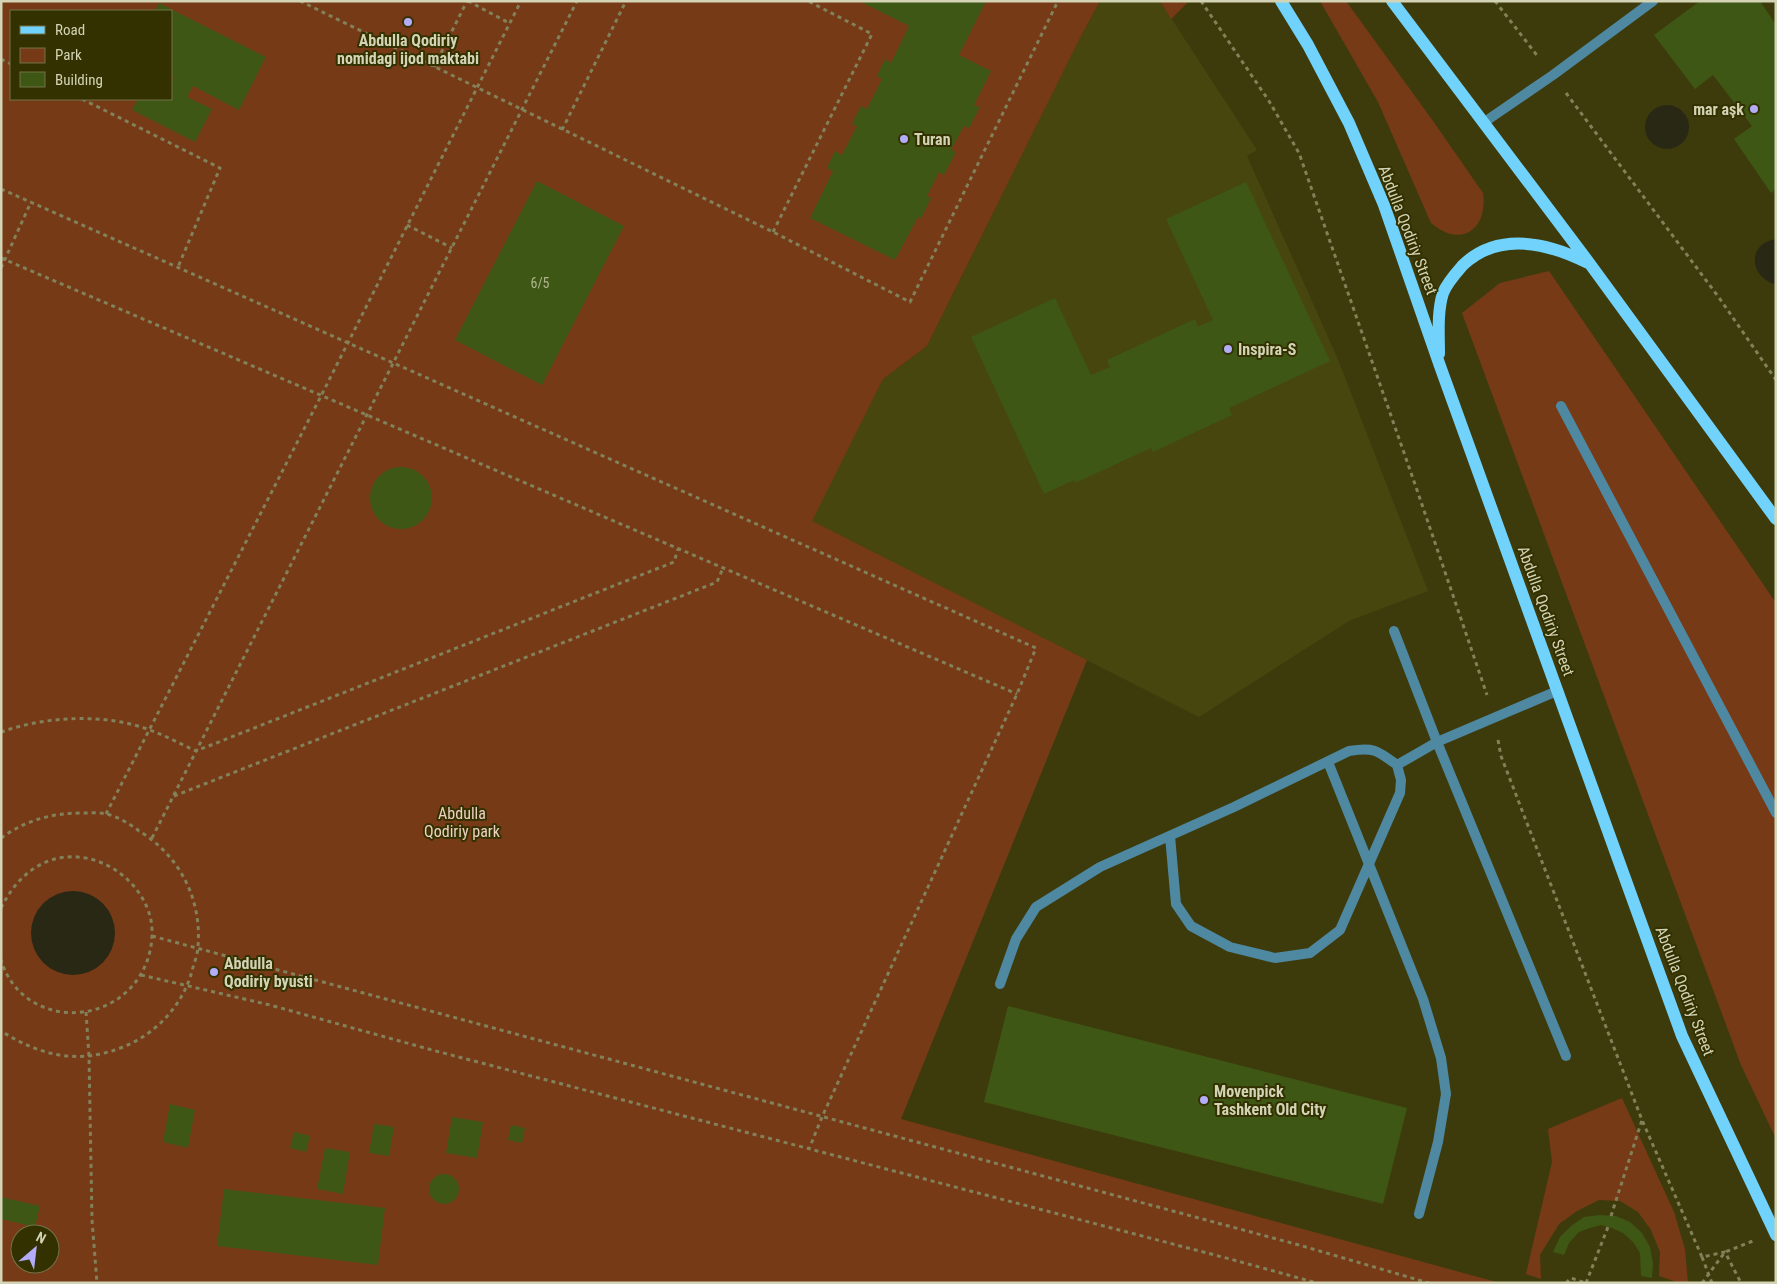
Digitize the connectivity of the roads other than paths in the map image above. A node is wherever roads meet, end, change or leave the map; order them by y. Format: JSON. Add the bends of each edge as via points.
{"nodes":[{"id":1,"x":1280,"y":1,"type":"edge"},
{"id":2,"x":1392,"y":1,"type":"edge"},
{"id":3,"x":1653,"y":1,"type":"edge"},
{"id":4,"x":1484,"y":123,"type":"junction"},
{"id":5,"x":1590,"y":264,"type":"junction"},
{"id":6,"x":1440,"y":366,"type":"junction"},
{"id":7,"x":1561,"y":406,"type":"dead end"},
{"id":8,"x":1776,"y":519,"type":"edge"},
{"id":9,"x":1394,"y":631,"type":"dead end"},
{"id":10,"x":1557,"y":691,"type":"junction"},
{"id":11,"x":1437,"y":742,"type":"junction"},
{"id":12,"x":1328,"y":762,"type":"junction"},
{"id":13,"x":1397,"y":765,"type":"junction"},
{"id":14,"x":1776,"y":813,"type":"edge"},
{"id":15,"x":1170,"y":836,"type":"junction"},
{"id":16,"x":1368,"y":865,"type":"junction"},
{"id":17,"x":1000,"y":984,"type":"dead end"},
{"id":18,"x":1566,"y":1056,"type":"dead end"},
{"id":19,"x":1420,"y":1214,"type":"dead end"},
{"id":20,"x":1775,"y":1234,"type":"edge"}],
"edges":[{"from":1,"to":6,"type":"main road","name":"Abdulla Qodiriy Street","via":[[1308,45],[1349,123],[1384,205]]},
{"from":2,"to":4,"type":"main road"},
{"from":3,"to":4,"type":"street"},
{"from":4,"to":5,"type":"main road"},
{"from":5,"to":6,"type":"main road","via":[[1562,251],[1530,244],[1483,250],[1470,258],[1443,292]]},
{"from":5,"to":8,"type":"main road"},
{"from":6,"to":10,"type":"main road","name":"Abdulla Qodiriy Street"},
{"from":7,"to":14,"type":"street"},
{"from":9,"to":11,"type":"street"},
{"from":10,"to":11,"type":"street"},
{"from":10,"to":20,"type":"main road","name":"Abdulla Qodiriy Street","via":[[1682,1036]]},
{"from":11,"to":13,"type":"street"},
{"from":11,"to":18,"type":"street"},
{"from":12,"to":13,"type":"street","via":[[1349,751],[1366,748],[1378,751]]},
{"from":12,"to":15,"type":"street"},
{"from":12,"to":16,"type":"street"},
{"from":13,"to":16,"type":"street","via":[[1400,792]]},
{"from":15,"to":16,"type":"street","via":[[1176,904],[1191,926],[1230,947],[1275,958],[1310,953],[1340,930]]},
{"from":15,"to":17,"type":"street","via":[[1100,868],[1036,907],[1016,939]]},
{"from":16,"to":19,"type":"street","via":[[1423,999],[1441,1058],[1446,1094]]}]}
